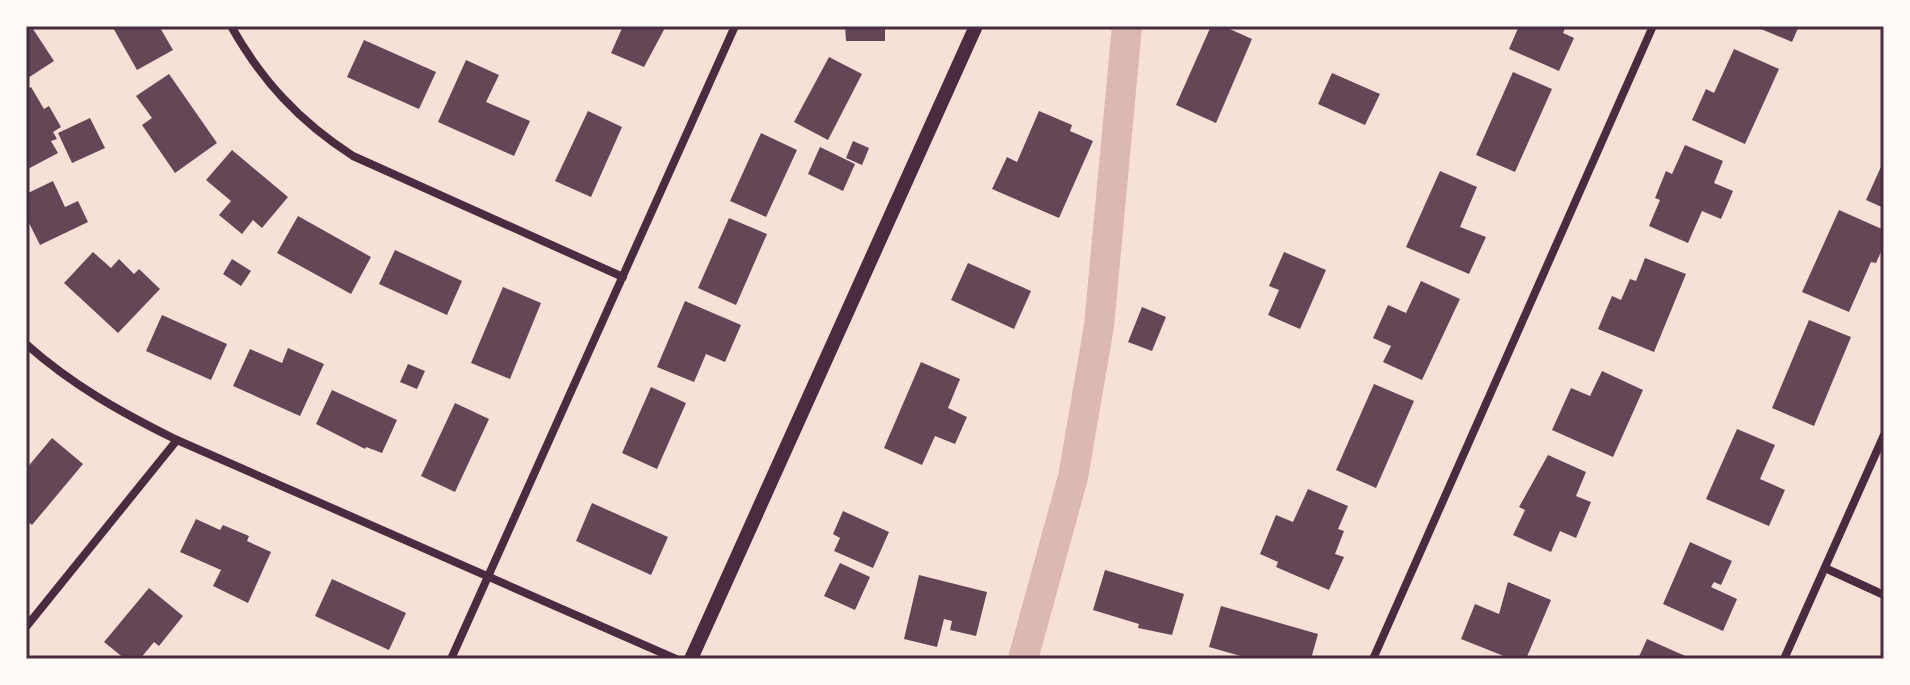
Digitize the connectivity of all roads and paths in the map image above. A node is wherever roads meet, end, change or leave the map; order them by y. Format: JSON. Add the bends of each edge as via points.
{"nodes":[{"id":1,"x":231,"y":26,"type":"edge"},
{"id":2,"x":735,"y":26,"type":"edge"},
{"id":3,"x":976,"y":26,"type":"edge"},
{"id":4,"x":1653,"y":26,"type":"edge"},
{"id":5,"x":623,"y":277,"type":"junction"},
{"id":6,"x":26,"y":344,"type":"edge"},
{"id":7,"x":1884,"y":435,"type":"edge"},
{"id":8,"x":177,"y":440,"type":"junction"},
{"id":9,"x":1825,"y":568,"type":"junction"},
{"id":10,"x":488,"y":576,"type":"junction"},
{"id":11,"x":1884,"y":595,"type":"edge"},
{"id":12,"x":26,"y":627,"type":"edge"},
{"id":13,"x":451,"y":659,"type":"edge"},
{"id":14,"x":676,"y":659,"type":"edge"},
{"id":15,"x":691,"y":659,"type":"edge"},
{"id":16,"x":1373,"y":659,"type":"edge"},
{"id":17,"x":1784,"y":659,"type":"edge"}],
"edges":[{"from":1,"to":5,"type":"street","via":[[261,77],[286,105],[353,156]]},
{"from":2,"to":5,"type":"street"},
{"from":3,"to":15,"type":"street"},
{"from":4,"to":16,"type":"street"},
{"from":5,"to":10,"type":"street"},
{"from":6,"to":8,"type":"street","via":[[116,410]]},
{"from":7,"to":9,"type":"street"},
{"from":8,"to":10,"type":"street"},
{"from":8,"to":12,"type":"street"},
{"from":9,"to":11,"type":"street"},
{"from":9,"to":17,"type":"street"},
{"from":10,"to":13,"type":"street"},
{"from":10,"to":14,"type":"street"}]}
